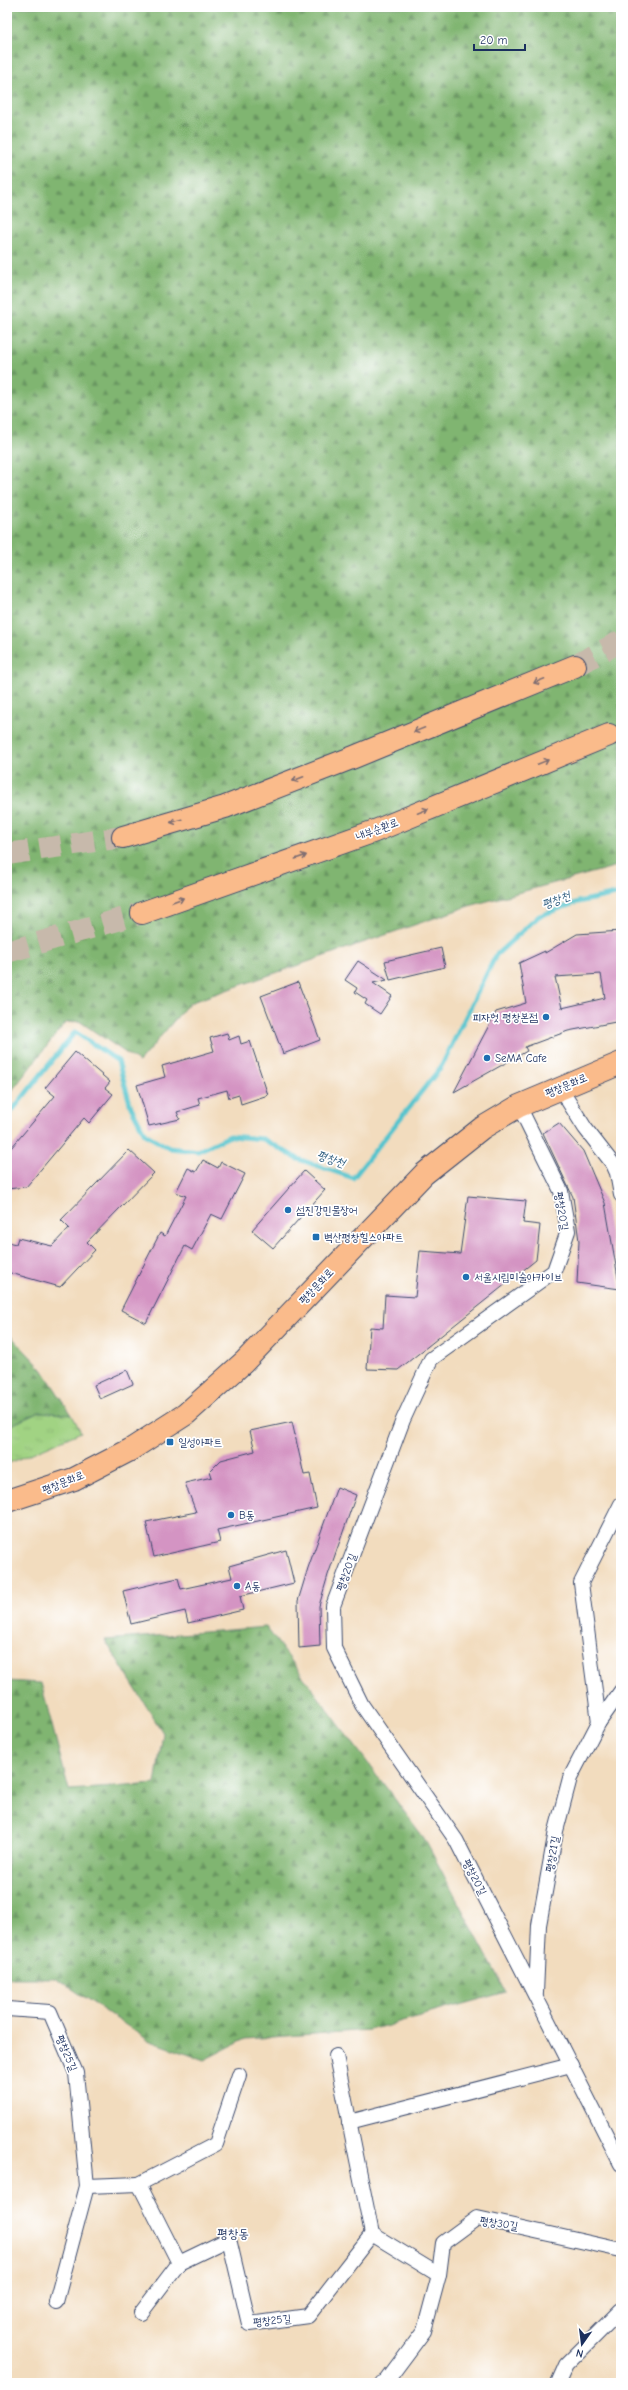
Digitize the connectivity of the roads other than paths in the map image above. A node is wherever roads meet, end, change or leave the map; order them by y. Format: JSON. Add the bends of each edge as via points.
{"nodes":[{"id":1,"x":575,"y":666,"type":"tunnel mouth"},
{"id":2,"x":609,"y":735,"type":"dead end"},
{"id":3,"x":123,"y":837,"type":"tunnel mouth"},
{"id":4,"x":142,"y":913,"type":"tunnel mouth"},
{"id":5,"x":621,"y":1063,"type":"edge"},
{"id":6,"x":560,"y":1088,"type":"junction"},
{"id":7,"x":519,"y":1106,"type":"junction"},
{"id":8,"x":621,"y":1195,"type":"edge"},
{"id":9,"x":7,"y":1501,"type":"edge"},
{"id":10,"x":621,"y":1504,"type":"edge"},
{"id":11,"x":621,"y":1691,"type":"edge"},
{"id":12,"x":599,"y":1722,"type":"junction"},
{"id":13,"x":536,"y":1994,"type":"junction"},
{"id":14,"x":7,"y":2009,"type":"edge"},
{"id":15,"x":336,"y":2056,"type":"dead end"},
{"id":16,"x":571,"y":2065,"type":"junction"},
{"id":17,"x":239,"y":2075,"type":"dead end"},
{"id":18,"x":349,"y":2122,"type":"junction"},
{"id":19,"x":621,"y":2164,"type":"edge"},
{"id":20,"x":139,"y":2184,"type":"junction"},
{"id":21,"x":87,"y":2186,"type":"junction"},
{"id":22,"x":372,"y":2234,"type":"junction"},
{"id":23,"x":621,"y":2250,"type":"edge"},
{"id":24,"x":179,"y":2263,"type":"junction"},
{"id":25,"x":439,"y":2275,"type":"junction"},
{"id":26,"x":56,"y":2302,"type":"dead end"},
{"id":27,"x":621,"y":2310,"type":"edge"},
{"id":28,"x":140,"y":2313,"type":"dead end"},
{"id":29,"x":383,"y":2383,"type":"edge"},
{"id":30,"x":558,"y":2383,"type":"edge"}],
"edges":[{"from":1,"to":3,"type":"main road","one_way":true,"via":[[354,757],[224,807]]},
{"from":4,"to":2,"type":"main road","name":"내부순환로","one_way":true,"via":[[375,831]]},
{"from":5,"to":6,"type":"main road","name":"평창문화로"},
{"from":6,"to":7,"type":"main road","name":"평창문화로"},
{"from":6,"to":8,"type":"street","via":[[585,1128],[613,1164]]},
{"from":7,"to":9,"type":"main road","name":"평창문화로","via":[[482,1128],[424,1174],[244,1362],[186,1414],[130,1450],[74,1479]]},
{"from":7,"to":13,"type":"street","name":"평창20길","via":[[561,1191],[568,1231],[554,1271],[431,1359],[403,1420],[333,1606],[334,1648],[362,1705],[456,1840]]},
{"from":10,"to":12,"type":"street","via":[[581,1584]]},
{"from":11,"to":12,"type":"street","name":"평창21길"},
{"from":12,"to":13,"type":"street","name":"평창21길","via":[[570,1778],[556,1830],[539,1925]]},
{"from":13,"to":16,"type":"street","name":"평창20길"},
{"from":14,"to":21,"type":"street","name":"평창25길","via":[[50,2012],[76,2073]]},
{"from":15,"to":18,"type":"street"},
{"from":16,"to":18,"type":"street"},
{"from":16,"to":19,"type":"street","name":"평창20길"},
{"from":17,"to":20,"type":"street","via":[[216,2144]]},
{"from":18,"to":22,"type":"street"},
{"from":20,"to":21,"type":"street"},
{"from":20,"to":24,"type":"street"},
{"from":21,"to":26,"type":"street","name":"평창25길"},
{"from":22,"to":24,"type":"street","name":"평창25길","via":[[308,2316],[249,2324],[229,2239]]},
{"from":22,"to":25,"type":"street"},
{"from":23,"to":25,"type":"street","name":"평창30길","via":[[477,2218],[443,2243]]},
{"from":24,"to":28,"type":"street","name":"평창25길"},
{"from":25,"to":29,"type":"street","name":"평창30길","via":[[424,2330]]},
{"from":27,"to":30,"type":"street","via":[[566,2365]]}]}
